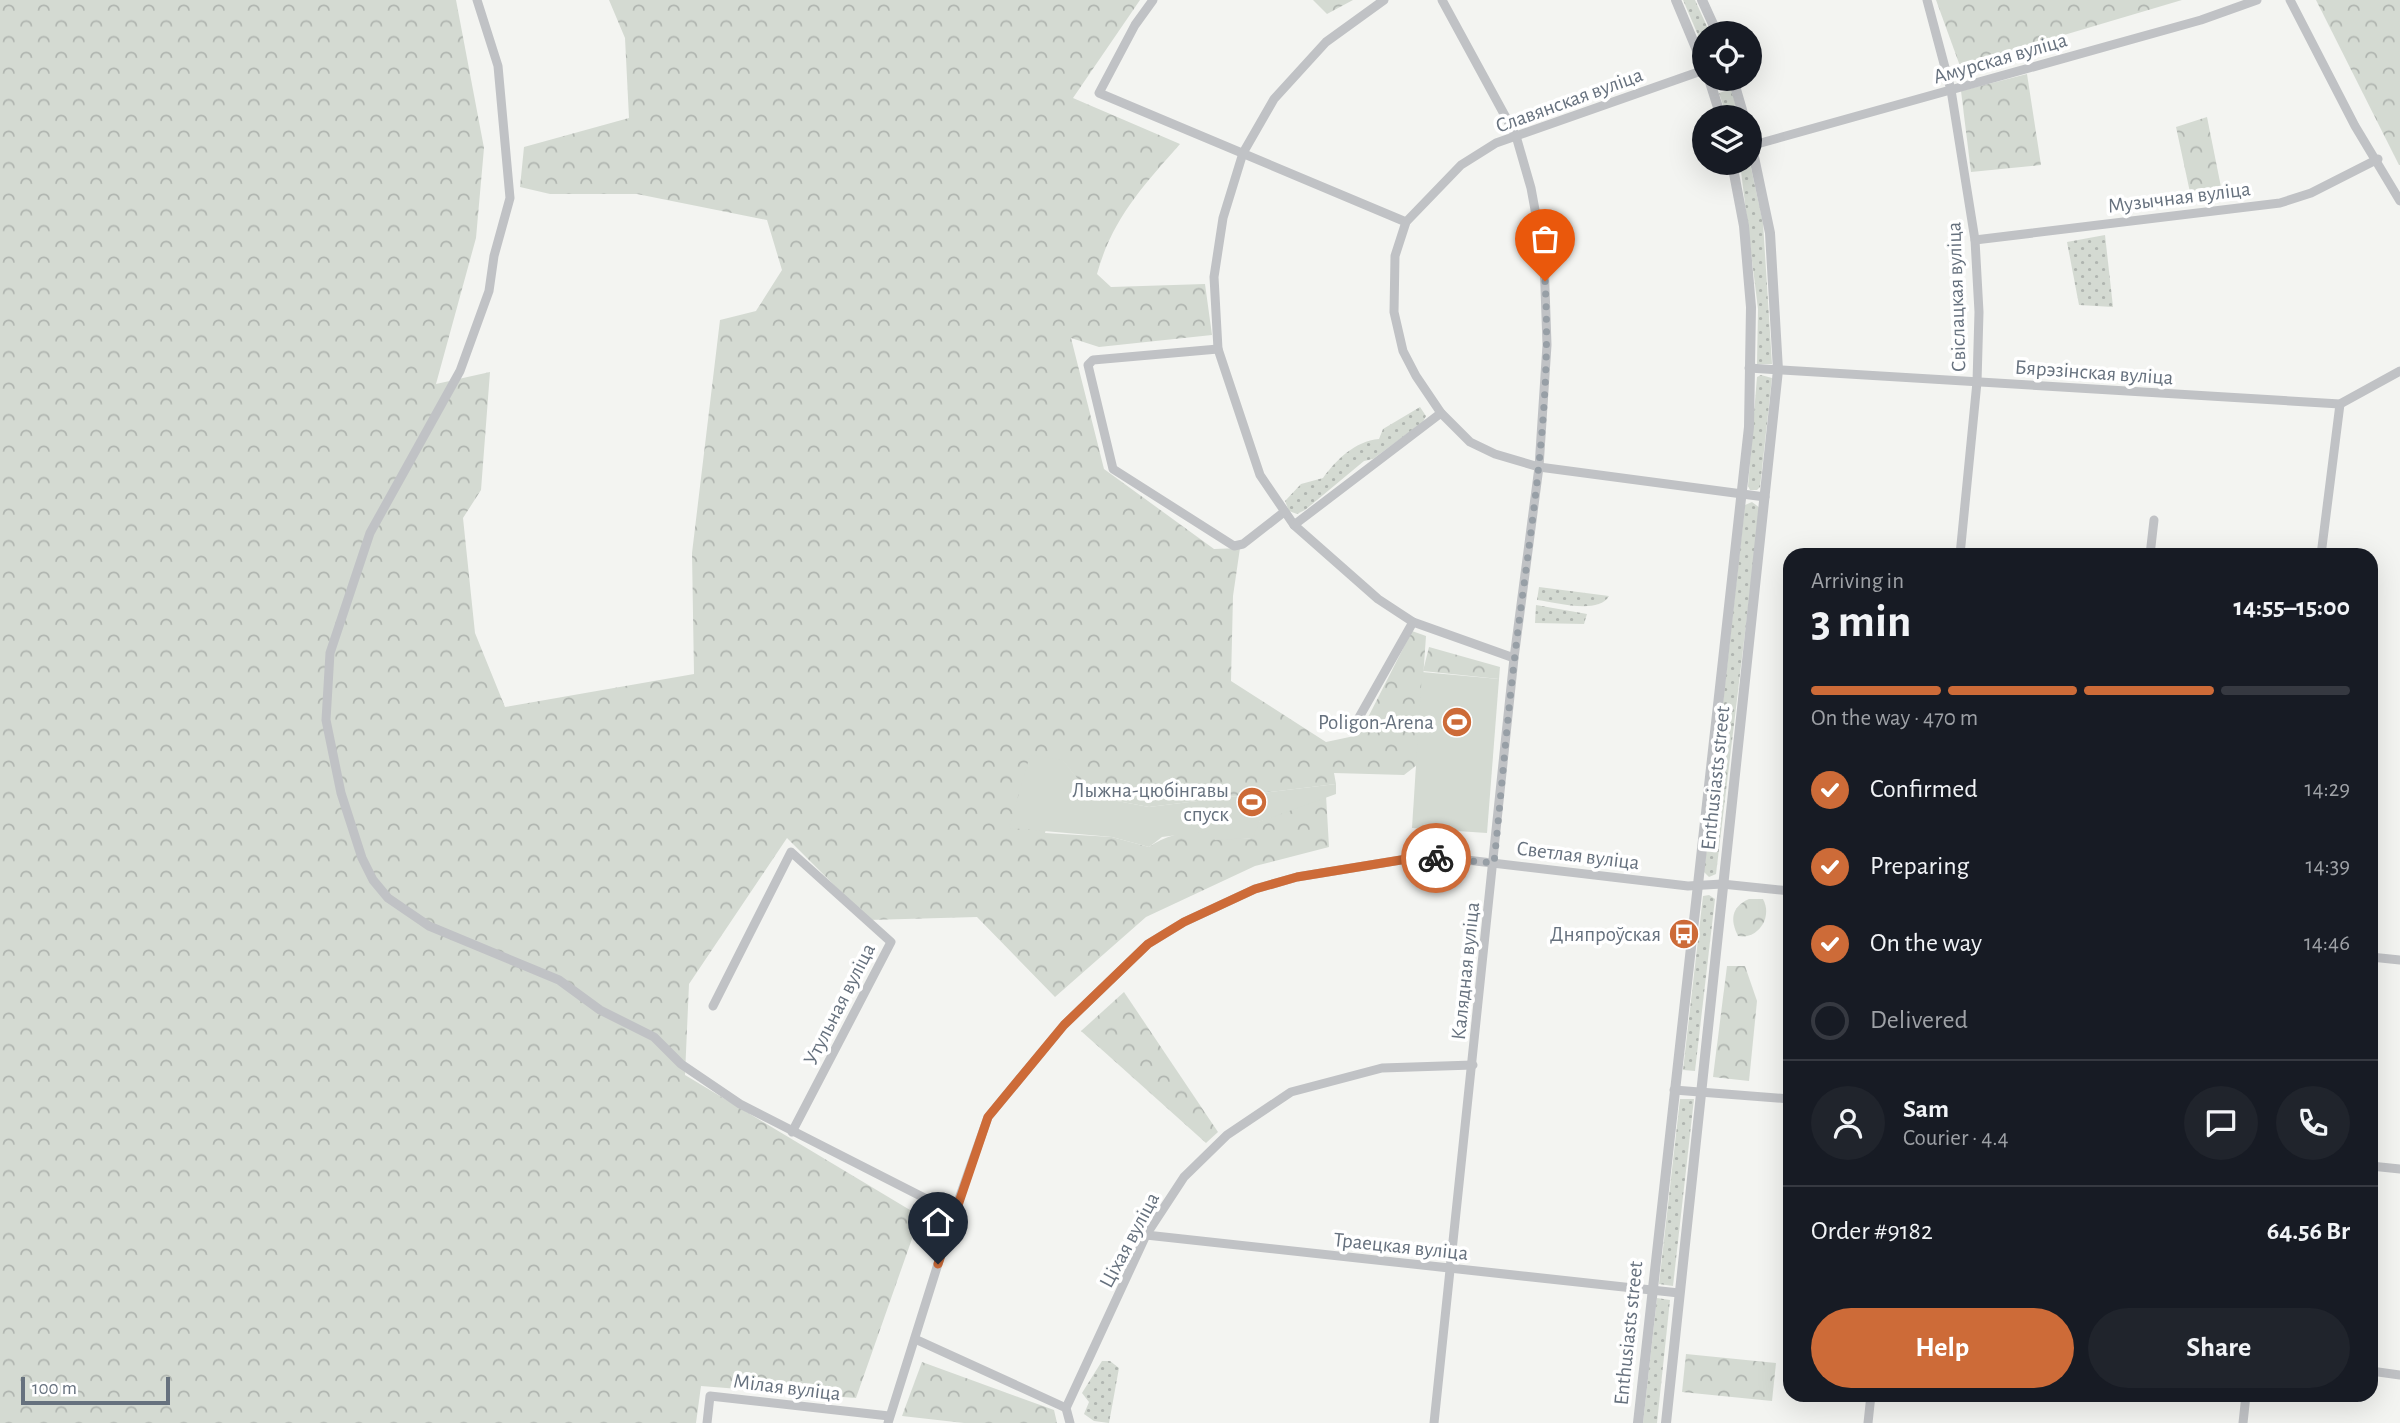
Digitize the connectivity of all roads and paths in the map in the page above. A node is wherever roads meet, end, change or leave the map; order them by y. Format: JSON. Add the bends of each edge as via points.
{"nodes":[{"id":1,"x":477,"y":0,"type":"edge"},
{"id":2,"x":1153,"y":0,"type":"edge"},
{"id":3,"x":1384,"y":0,"type":"edge"},
{"id":4,"x":1442,"y":0,"type":"edge"},
{"id":5,"x":1676,"y":0,"type":"edge"},
{"id":6,"x":1702,"y":0,"type":"edge"},
{"id":7,"x":1927,"y":0,"type":"edge"},
{"id":8,"x":2257,"y":0,"type":"edge"},
{"id":9,"x":2290,"y":0,"type":"edge"},
{"id":10,"x":1712,"y":21,"type":"edge"},
{"id":11,"x":1692,"y":39,"type":"edge"},
{"id":12,"x":1692,"y":72,"type":"edge"},
{"id":13,"x":1951,"y":90,"type":"junction"},
{"id":14,"x":1516,"y":136,"type":"junction"},
{"id":15,"x":1762,"y":140,"type":"edge"},
{"id":16,"x":1243,"y":153,"type":"junction"},
{"id":17,"x":2378,"y":159,"type":"junction"},
{"id":18,"x":1734,"y":175,"type":"edge"},
{"id":19,"x":1758,"y":175,"type":"edge"},
{"id":20,"x":2400,"y":201,"type":"edge"},
{"id":21,"x":1406,"y":222,"type":"junction"},
{"id":22,"x":1975,"y":240,"type":"junction"},
{"id":23,"x":1218,"y":349,"type":"junction"},
{"id":24,"x":1749,"y":368,"type":"junction"},
{"id":25,"x":1778,"y":370,"type":"junction"},
{"id":26,"x":2400,"y":371,"type":"edge"},
{"id":27,"x":1977,"y":382,"type":"junction"},
{"id":28,"x":2340,"y":404,"type":"junction"},
{"id":29,"x":1441,"y":413,"type":"junction"},
{"id":30,"x":1539,"y":467,"type":"junction"},
{"id":31,"x":1740,"y":493,"type":"junction"},
{"id":32,"x":1765,"y":497,"type":"junction"},
{"id":33,"x":1284,"y":512,"type":"junction"},
{"id":34,"x":2154,"y":520,"type":"dead end"},
{"id":35,"x":1294,"y":525,"type":"junction"},
{"id":36,"x":1961,"y":548,"type":"edge"},
{"id":37,"x":2151,"y":548,"type":"edge"},
{"id":38,"x":2322,"y":548,"type":"edge"},
{"id":39,"x":1413,"y":622,"type":"junction"},
{"id":40,"x":1514,"y":658,"type":"junction"},
{"id":41,"x":1353,"y":728,"type":"dead end"},
{"id":42,"x":1494,"y":863,"type":"junction"},
{"id":43,"x":1722,"y":884,"type":"junction"},
{"id":44,"x":1697,"y":885,"type":"junction"},
{"id":45,"x":1783,"y":890,"type":"edge"},
{"id":46,"x":2378,"y":958,"type":"edge"},
{"id":47,"x":2400,"y":960,"type":"edge"},
{"id":48,"x":713,"y":1006,"type":"dead end"},
{"id":49,"x":1473,"y":1065,"type":"junction"},
{"id":50,"x":1674,"y":1090,"type":"junction"},
{"id":51,"x":1700,"y":1091,"type":"junction"},
{"id":52,"x":1783,"y":1098,"type":"edge"},
{"id":53,"x":792,"y":1132,"type":"junction"},
{"id":54,"x":2378,"y":1167,"type":"edge"},
{"id":55,"x":2400,"y":1169,"type":"edge"},
{"id":56,"x":954,"y":1213,"type":"junction"},
{"id":57,"x":1146,"y":1235,"type":"junction"},
{"id":58,"x":1452,"y":1270,"type":"junction"},
{"id":59,"x":1652,"y":1290,"type":"junction"},
{"id":60,"x":1679,"y":1293,"type":"junction"},
{"id":61,"x":915,"y":1339,"type":"junction"},
{"id":62,"x":2378,"y":1372,"type":"edge"},
{"id":63,"x":2400,"y":1375,"type":"edge"},
{"id":64,"x":1870,"y":1402,"type":"edge"},
{"id":65,"x":2245,"y":1402,"type":"edge"},
{"id":66,"x":1066,"y":1408,"type":"junction"},
{"id":67,"x":888,"y":1420,"type":"edge"},
{"id":68,"x":1072,"y":1422,"type":"edge"},
{"id":69,"x":707,"y":1423,"type":"edge"},
{"id":70,"x":1434,"y":1423,"type":"edge"},
{"id":71,"x":1638,"y":1423,"type":"edge"},
{"id":72,"x":1666,"y":1423,"type":"edge"},
{"id":73,"x":1868,"y":1423,"type":"edge"},
{"id":74,"x":2243,"y":1423,"type":"edge"}],
"edges":[{"from":1,"to":53,"type":"street","via":[[498,66],[510,198],[489,291],[460,371],[370,533],[330,653],[326,720],[341,793],[362,858],[388,898],[429,926],[559,980],[600,1010],[654,1037],[681,1064],[740,1104]]},
{"from":2,"to":16,"type":"street","via":[[1099,93]]},
{"from":3,"to":16,"type":"street","via":[[1317,51],[1273,99]]},
{"from":4,"to":14,"type":"street","name":"Калядная вуліца"},
{"from":5,"to":11,"type":"street"},
{"from":6,"to":10,"type":"street"},
{"from":7,"to":13,"type":"street","name":"Свіслацкая вуліца"},
{"from":8,"to":13,"type":"street","name":"Амурская вуліца"},
{"from":9,"to":17,"type":"street","via":[[2355,126]]},
{"from":12,"to":14,"type":"street","name":"Славянская вуліца"},
{"from":13,"to":15,"type":"street","name":"Амурская вуліца"},
{"from":13,"to":22,"type":"street","name":"Свіслацкая вуліца"},
{"from":14,"to":21,"type":"street","name":"Славянская вуліца","via":[[1461,165]]},
{"from":14,"to":30,"type":"street","name":"Калядная вуліца","via":[[1544,259],[1548,345]]},
{"from":16,"to":21,"type":"street"},
{"from":16,"to":23,"type":"street","via":[[1226,206],[1214,277]]},
{"from":17,"to":20,"type":"street"},
{"from":17,"to":22,"type":"street","name":"Музычная вуліца","via":[[2311,193],[2280,202]]},
{"from":18,"to":24,"type":"street","name":"Enthusiasts street","via":[[1748,265]]},
{"from":19,"to":25,"type":"street","name":"Enthusiasts street","via":[[1770,233]]},
{"from":21,"to":29,"type":"street","name":"Славянская вуліца","via":[[1395,256],[1394,312],[1403,351]]},
{"from":22,"to":27,"type":"street","name":"Свіслацкая вуліца"},
{"from":23,"to":33,"type":"street","via":[[1260,475]]},
{"from":23,"to":33,"type":"street","via":[[1093,360],[1088,365],[1113,469],[1234,546]]},
{"from":24,"to":25,"type":"street","name":"Бярэзінская вуліца"},
{"from":24,"to":31,"type":"street","name":"Enthusiasts street","via":[[1749,427]]},
{"from":25,"to":27,"type":"street","name":"Бярэзінская вуліца"},
{"from":25,"to":32,"type":"street","name":"Enthusiasts street"},
{"from":26,"to":28,"type":"street"},
{"from":27,"to":28,"type":"street","name":"Бярэзінская вуліца"},
{"from":27,"to":36,"type":"street","name":"Свіслацкая вуліца"},
{"from":28,"to":38,"type":"street"},
{"from":29,"to":30,"type":"street","name":"Славянская вуліца","via":[[1470,442]]},
{"from":29,"to":35,"type":"street"},
{"from":30,"to":31,"type":"street","name":"Славянская вуліца"},
{"from":30,"to":40,"type":"street","name":"Калядная вуліца"},
{"from":31,"to":32,"type":"street","name":"Славянская вуліца"},
{"from":31,"to":44,"type":"street","name":"Enthusiasts street"},
{"from":32,"to":43,"type":"street","name":"Enthusiasts street"},
{"from":33,"to":35,"type":"street"},
{"from":34,"to":37,"type":"street"},
{"from":35,"to":39,"type":"street","via":[[1378,599]]},
{"from":39,"to":40,"type":"street"},
{"from":39,"to":41,"type":"street"},
{"from":40,"to":42,"type":"street","name":"Калядная вуліца"},
{"from":42,"to":44,"type":"street","name":"Светлая вуліца"},
{"from":42,"to":49,"type":"street","name":"Калядная вуліца"},
{"from":42,"to":56,"type":"street","name":"Светлая вуліца","via":[[1413,858],[1297,877],[1255,889],[1148,944],[1064,1025],[988,1117]]},
{"from":43,"to":44,"type":"street","name":"Светлая вуліца"},
{"from":43,"to":45,"type":"street","name":"Светлая вуліца"},
{"from":43,"to":51,"type":"street","name":"Enthusiasts street"},
{"from":44,"to":50,"type":"street","name":"Enthusiasts street"},
{"from":46,"to":47,"type":"street"},
{"from":48,"to":53,"type":"street","name":"Утульная вуліца","via":[[791,852],[891,942]]},
{"from":49,"to":57,"type":"street","name":"Ціхая вуліца","via":[[1382,1068],[1291,1092],[1227,1135],[1184,1177]]},
{"from":49,"to":58,"type":"street","name":"Калядная вуліца"},
{"from":50,"to":51,"type":"street"},
{"from":50,"to":59,"type":"street","name":"Enthusiasts street"},
{"from":51,"to":52,"type":"street"},
{"from":51,"to":60,"type":"street","name":"Enthusiasts street"},
{"from":53,"to":56,"type":"street"},
{"from":54,"to":55,"type":"street"},
{"from":56,"to":61,"type":"street","name":"Светлая вуліца"},
{"from":57,"to":58,"type":"street","name":"Траецкая вуліца"},
{"from":57,"to":66,"type":"street","name":"Ціхая вуліца"},
{"from":58,"to":59,"type":"street","name":"Траецкая вуліца"},
{"from":58,"to":70,"type":"street","name":"Калядная вуліца"},
{"from":59,"to":60,"type":"street","name":"Траецкая вуліца"},
{"from":59,"to":71,"type":"street","name":"Enthusiasts street"},
{"from":60,"to":72,"type":"street","name":"Enthusiasts street"},
{"from":61,"to":66,"type":"street"},
{"from":61,"to":67,"type":"street","name":"Светлая вуліца"},
{"from":62,"to":63,"type":"street"},
{"from":64,"to":73,"type":"street"},
{"from":65,"to":74,"type":"street"},
{"from":66,"to":68,"type":"street"},
{"from":67,"to":69,"type":"street","name":"Мілая вуліца","via":[[709,1396]]}]}
